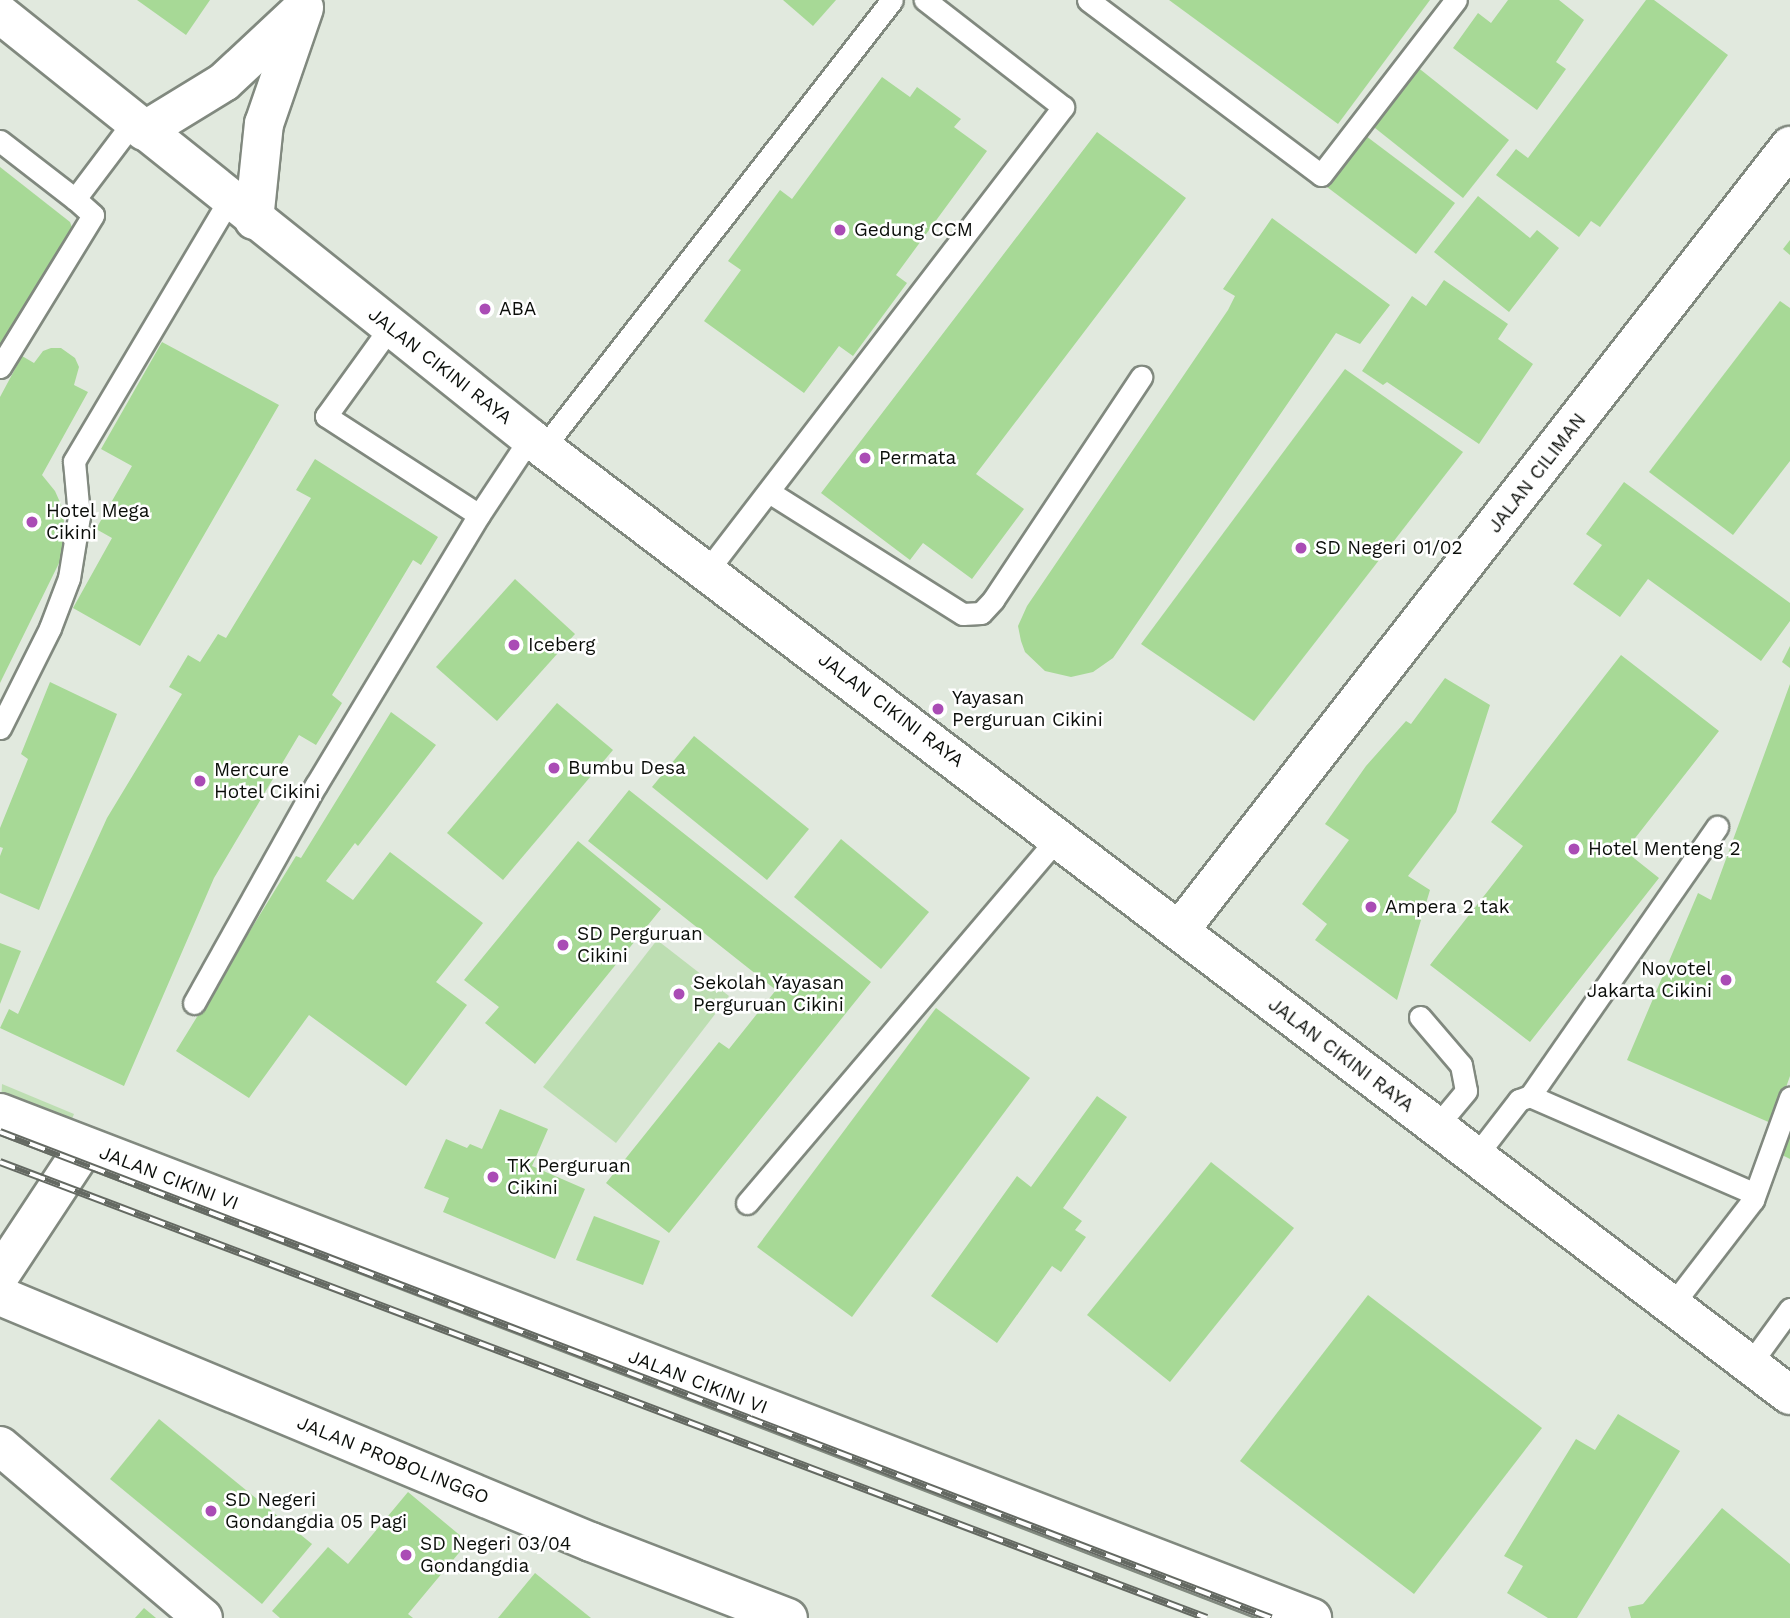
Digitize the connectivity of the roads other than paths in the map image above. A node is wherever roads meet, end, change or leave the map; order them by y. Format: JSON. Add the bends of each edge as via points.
{"nodes":[{"id":1,"x":892,"y":0,"type":"edge"},
{"id":2,"x":925,"y":0,"type":"edge"},
{"id":3,"x":1088,"y":0,"type":"edge"},
{"id":4,"x":1456,"y":0,"type":"edge"},
{"id":5,"x":306,"y":4,"type":"edge"},
{"id":6,"x":0,"y":14,"type":"edge"},
{"id":7,"x":138,"y":126,"type":"junction"},
{"id":8,"x":0,"y":141,"type":"edge"},
{"id":9,"x":1790,"y":146,"type":"edge"},
{"id":10,"x":75,"y":199,"type":"junction"},
{"id":11,"x":242,"y":210,"type":"junction"},
{"id":12,"x":391,"y":326,"type":"junction"},
{"id":13,"x":0,"y":367,"type":"edge"},
{"id":14,"x":1141,"y":377,"type":"dead end"},
{"id":15,"x":537,"y":442,"type":"junction"},
{"id":16,"x":769,"y":492,"type":"junction"},
{"id":17,"x":480,"y":515,"type":"junction"},
{"id":18,"x":707,"y":571,"type":"junction"},
{"id":19,"x":0,"y":728,"type":"edge"},
{"id":20,"x":1717,"y":827,"type":"dead end"},
{"id":21,"x":1058,"y":838,"type":"junction"},
{"id":22,"x":1179,"y":931,"type":"junction"},
{"id":23,"x":194,"y":1003,"type":"dead end"},
{"id":24,"x":1420,"y":1017,"type":"dead end"},
{"id":25,"x":1530,"y":1096,"type":"junction"},
{"id":26,"x":1790,"y":1098,"type":"edge"},
{"id":27,"x":0,"y":1112,"type":"edge"},
{"id":28,"x":1436,"y":1127,"type":"junction"},
{"id":29,"x":85,"y":1146,"type":"junction"},
{"id":30,"x":1475,"y":1157,"type":"junction"},
{"id":31,"x":1753,"y":1200,"type":"junction"},
{"id":32,"x":747,"y":1203,"type":"dead end"},
{"id":33,"x":0,"y":1275,"type":"edge"},
{"id":34,"x":0,"y":1296,"type":"edge"},
{"id":35,"x":1672,"y":1304,"type":"junction"},
{"id":36,"x":1790,"y":1309,"type":"edge"},
{"id":37,"x":1750,"y":1364,"type":"junction"},
{"id":38,"x":1790,"y":1395,"type":"edge"},
{"id":39,"x":0,"y":1446,"type":"edge"},
{"id":40,"x":203,"y":1618,"type":"edge"},
{"id":41,"x":788,"y":1618,"type":"edge"},
{"id":42,"x":1312,"y":1618,"type":"edge"}],
"edges":[{"from":1,"to":15,"type":"lane"},
{"from":2,"to":16,"type":"lane","via":[[1063,107]]},
{"from":3,"to":4,"type":"lane","via":[[1321,175]]},
{"from":5,"to":7,"type":"street","via":[[223,82]]},
{"from":5,"to":11,"type":"street","via":[[264,124]]},
{"from":6,"to":7,"type":"street","name":"JALAN CIKINI RAYA"},
{"from":7,"to":10,"type":"lane"},
{"from":7,"to":11,"type":"street","name":"JALAN CIKINI RAYA"},
{"from":8,"to":10,"type":"lane"},
{"from":9,"to":22,"type":"street","name":"JALAN CILIMAN"},
{"from":10,"to":13,"type":"lane","via":[[93,215]]},
{"from":11,"to":12,"type":"street","name":"JALAN CIKINI RAYA"},
{"from":11,"to":19,"type":"lane","via":[[74,461],[79,516],[69,578],[50,628]]},
{"from":12,"to":15,"type":"street","name":"JALAN CIKINI RAYA"},
{"from":12,"to":17,"type":"lane","via":[[326,416]]},
{"from":14,"to":16,"type":"lane","via":[[981,613],[963,614]]},
{"from":15,"to":17,"type":"lane"},
{"from":15,"to":18,"type":"street","name":"JALAN CIKINI RAYA"},
{"from":16,"to":18,"type":"lane"},
{"from":17,"to":23,"type":"lane","via":[[316,785]]},
{"from":18,"to":21,"type":"street","name":"JALAN CIKINI RAYA"},
{"from":20,"to":25,"type":"lane"},
{"from":21,"to":22,"type":"street","name":"JALAN CIKINI RAYA"},
{"from":21,"to":32,"type":"lane"},
{"from":22,"to":28,"type":"street","name":"JALAN CIKINI RAYA"},
{"from":24,"to":28,"type":"lane","via":[[1461,1065],[1466,1091]]},
{"from":25,"to":30,"type":"lane","via":[[1519,1100]]},
{"from":25,"to":31,"type":"lane","via":[[1748,1191]]},
{"from":26,"to":31,"type":"lane"},
{"from":27,"to":29,"type":"street","name":"JALAN CIKINI VI"},
{"from":28,"to":30,"type":"street","name":"JALAN CIKINI RAYA"},
{"from":29,"to":33,"type":"street","name":"JALAN CIKINI VI"},
{"from":29,"to":42,"type":"street","name":"JALAN CIKINI VI"},
{"from":30,"to":35,"type":"street","name":"JALAN CIKINI RAYA"},
{"from":31,"to":35,"type":"lane"},
{"from":34,"to":41,"type":"street","name":"JALAN PROBOLINGGO","via":[[591,1542]]},
{"from":35,"to":37,"type":"street","name":"JALAN CIKINI RAYA"},
{"from":36,"to":37,"type":"lane"},
{"from":37,"to":38,"type":"street","name":"JALAN CIKINI RAYA"},
{"from":39,"to":40,"type":"street"}]}
